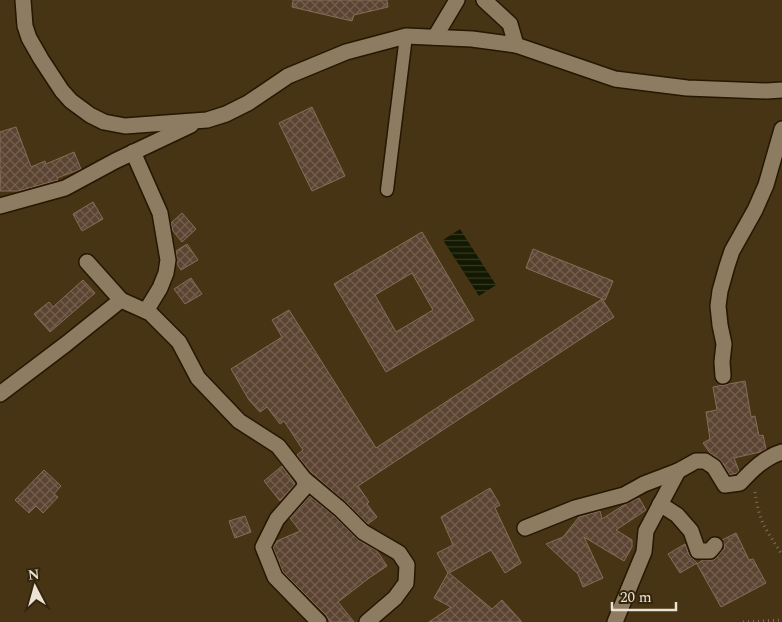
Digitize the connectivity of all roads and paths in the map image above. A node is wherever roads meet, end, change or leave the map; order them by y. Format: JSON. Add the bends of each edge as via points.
{"nodes":[{"id":1,"x":23,"y":0,"type":"edge"},
{"id":2,"x":457,"y":0,"type":"edge"},
{"id":3,"x":484,"y":0,"type":"edge"},
{"id":4,"x":406,"y":36,"type":"junction"},
{"id":5,"x":435,"y":37,"type":"junction"},
{"id":6,"x":516,"y":46,"type":"junction"},
{"id":7,"x":782,"y":90,"type":"edge"},
{"id":8,"x":202,"y":120,"type":"junction"},
{"id":9,"x":782,"y":129,"type":"edge"},
{"id":10,"x":133,"y":152,"type":"junction"},
{"id":11,"x":387,"y":190,"type":"dead end"},
{"id":12,"x":0,"y":206,"type":"edge"},
{"id":13,"x":87,"y":262,"type":"dead end"},
{"id":14,"x":121,"y":300,"type":"junction"},
{"id":15,"x":146,"y":311,"type":"junction"},
{"id":16,"x":722,"y":376,"type":"dead end"},
{"id":17,"x":0,"y":394,"type":"edge"},
{"id":18,"x":782,"y":452,"type":"edge"},
{"id":19,"x":678,"y":471,"type":"junction"},
{"id":20,"x":751,"y":471,"type":"junction"},
{"id":21,"x":304,"y":479,"type":"junction"},
{"id":22,"x":660,"y":504,"type":"junction"},
{"id":23,"x":525,"y":528,"type":"dead end"},
{"id":24,"x":716,"y":545,"type":"dead end"},
{"id":25,"x":782,"y":555,"type":"edge"},
{"id":26,"x":782,"y":620,"type":"edge"},
{"id":27,"x":319,"y":622,"type":"edge"},
{"id":28,"x":367,"y":622,"type":"edge"},
{"id":29,"x":615,"y":622,"type":"edge"},
{"id":30,"x":743,"y":622,"type":"edge"}],
"edges":[{"from":1,"to":8,"type":"street","via":[[25,26],[40,59],[66,96],[90,115],[104,122],[126,126]]},
{"from":2,"to":5,"type":"street"},
{"from":3,"to":6,"type":"street","via":[[510,24]]},
{"from":4,"to":5,"type":"street"},
{"from":4,"to":8,"type":"street","via":[[346,52],[288,76],[226,114]]},
{"from":4,"to":11,"type":"lane"},
{"from":5,"to":6,"type":"street"},
{"from":6,"to":7,"type":"street","via":[[615,79],[687,88]]},
{"from":8,"to":10,"type":"street"},
{"from":9,"to":16,"type":"street","via":[[766,185],[732,251],[720,292],[718,306],[724,344]]},
{"from":10,"to":12,"type":"street","via":[[65,188]]},
{"from":10,"to":15,"type":"street","via":[[160,213],[168,260],[160,288]]},
{"from":13,"to":14,"type":"street"},
{"from":14,"to":15,"type":"street"},
{"from":14,"to":17,"type":"street"},
{"from":15,"to":21,"type":"street","via":[[179,342],[198,378],[239,421],[278,446]]},
{"from":18,"to":20,"type":"street","via":[[773,454]]},
{"from":19,"to":20,"type":"street","via":[[696,461],[705,461],[714,467],[725,484],[740,483]]},
{"from":19,"to":22,"type":"street"},
{"from":19,"to":23,"type":"street","via":[[624,495],[575,508]]},
{"from":20,"to":25,"type":"path","via":[[758,508]]},
{"from":21,"to":27,"type":"street","via":[[305,487],[277,519],[263,547],[275,577]]},
{"from":21,"to":28,"type":"street","via":[[363,532],[399,553],[407,565],[406,582],[395,598]]},
{"from":22,"to":24,"type":"street","via":[[677,515],[691,531],[698,551],[710,551]]},
{"from":22,"to":29,"type":"street","via":[[646,531],[644,552]]},
{"from":26,"to":30,"type":"path"}]}
